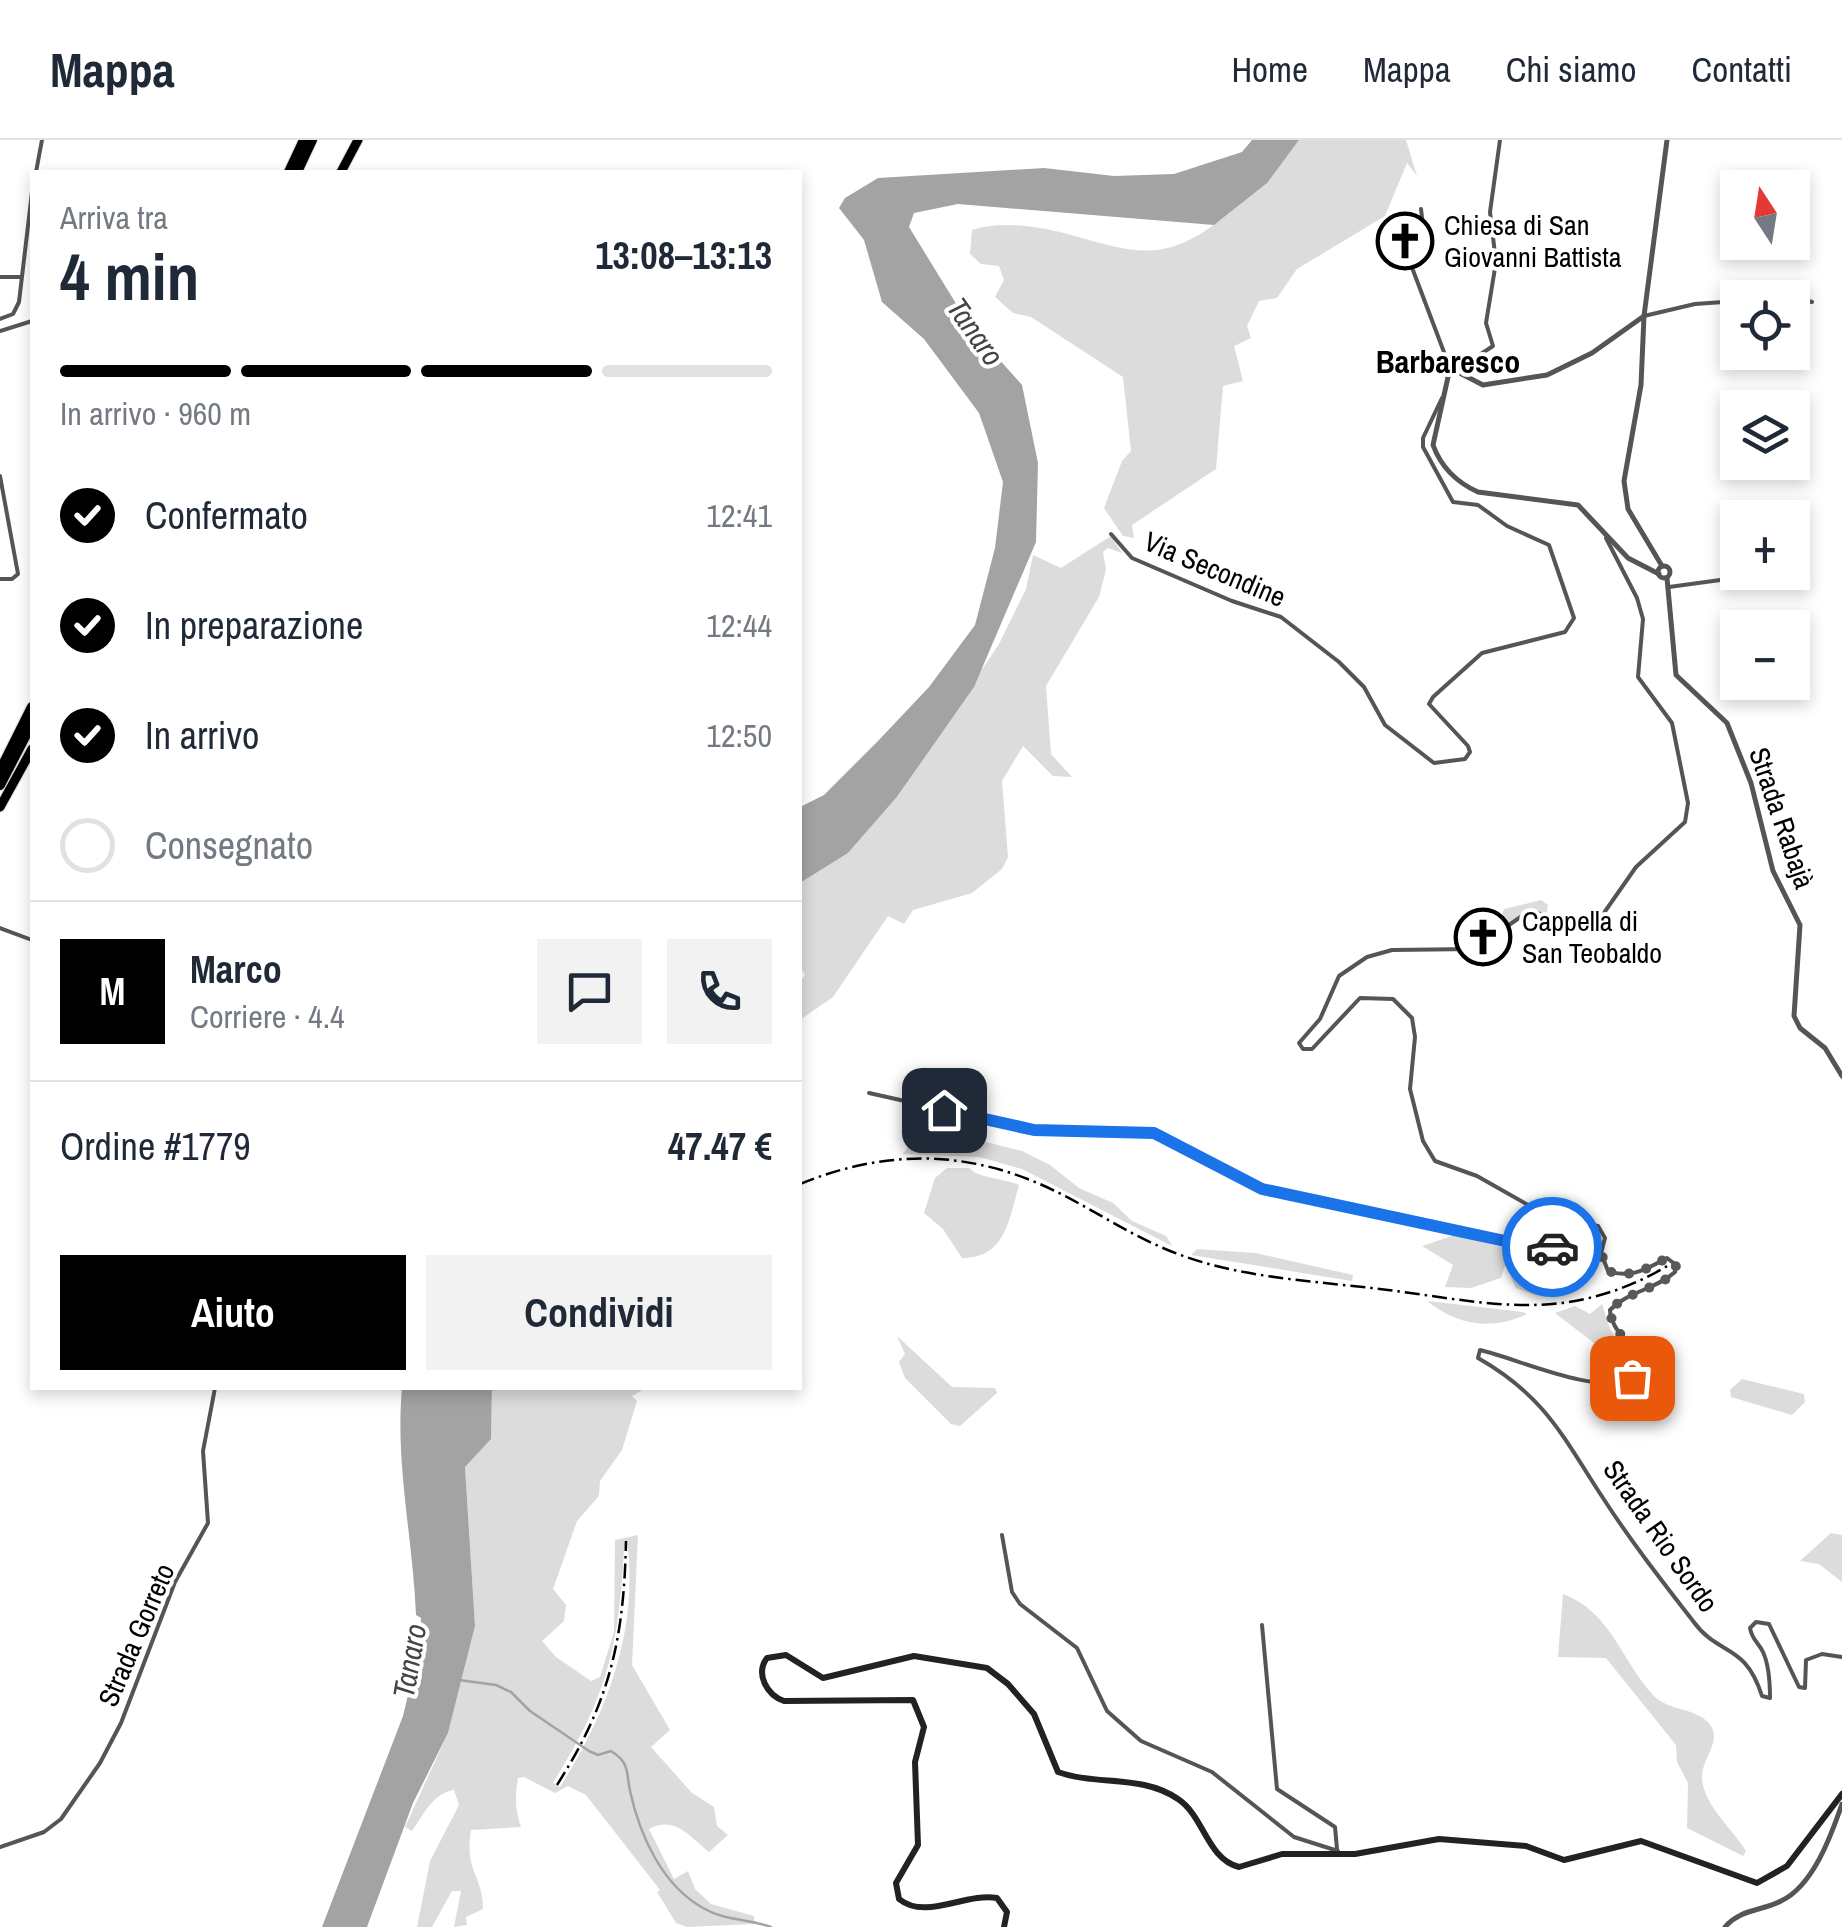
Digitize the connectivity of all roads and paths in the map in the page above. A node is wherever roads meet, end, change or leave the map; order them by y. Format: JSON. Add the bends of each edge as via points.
{"nodes":[{"id":1,"x":42,"y":140,"type":"edge"},
{"id":2,"x":308,"y":140,"type":"edge"},
{"id":3,"x":358,"y":140,"type":"edge"},
{"id":4,"x":1500,"y":140,"type":"edge"},
{"id":5,"x":1667,"y":140,"type":"edge"},
{"id":6,"x":36,"y":170,"type":"edge"},
{"id":7,"x":290,"y":170,"type":"edge"},
{"id":8,"x":297,"y":170,"type":"edge"},
{"id":9,"x":343,"y":170,"type":"edge"},
{"id":10,"x":30,"y":206,"type":"edge"},
{"id":11,"x":1421,"y":209,"type":"dead end"},
{"id":12,"x":1396,"y":240,"type":"dead end"},
{"id":13,"x":1409,"y":253,"type":"junction"},
{"id":14,"x":0,"y":276,"type":"edge"},
{"id":15,"x":20,"y":277,"type":"junction"},
{"id":16,"x":1720,"y":302,"type":"edge"},
{"id":17,"x":1644,"y":316,"type":"junction"},
{"id":18,"x":0,"y":319,"type":"edge"},
{"id":19,"x":30,"y":321,"type":"edge"},
{"id":20,"x":0,"y":331,"type":"edge"},
{"id":21,"x":1454,"y":368,"type":"junction"},
{"id":22,"x":1449,"y":385,"type":"junction"},
{"id":23,"x":0,"y":476,"type":"edge"},
{"id":24,"x":1111,"y":534,"type":"dead end"},
{"id":25,"x":1608,"y":534,"type":"junction"},
{"id":26,"x":1660,"y":570,"type":"junction"},
{"id":27,"x":1666,"y":578,"type":"junction"},
{"id":28,"x":0,"y":580,"type":"edge"},
{"id":29,"x":1720,"y":580,"type":"edge"},
{"id":30,"x":1669,"y":587,"type":"junction"},
{"id":31,"x":30,"y":711,"type":"edge"},
{"id":32,"x":30,"y":727,"type":"edge"},
{"id":33,"x":30,"y":753,"type":"edge"},
{"id":34,"x":0,"y":770,"type":"edge"},
{"id":35,"x":0,"y":786,"type":"edge"},
{"id":36,"x":0,"y":806,"type":"edge"},
{"id":37,"x":0,"y":928,"type":"edge"},
{"id":38,"x":30,"y":939,"type":"edge"},
{"id":39,"x":1842,"y":1076,"type":"edge"},
{"id":40,"x":869,"y":1093,"type":"dead end"},
{"id":41,"x":1601,"y":1253,"type":"junction"},
{"id":42,"x":215,"y":1390,"type":"edge"},
{"id":43,"x":1002,"y":1535,"type":"dead end"},
{"id":44,"x":1262,"y":1625,"type":"dead end"},
{"id":45,"x":1842,"y":1657,"type":"edge"},
{"id":46,"x":1842,"y":1794,"type":"edge"},
{"id":47,"x":1842,"y":1804,"type":"edge"},
{"id":48,"x":1829,"y":1811,"type":"junction"},
{"id":49,"x":1836,"y":1820,"type":"junction"},
{"id":50,"x":1821,"y":1822,"type":"junction"},
{"id":51,"x":1832,"y":1830,"type":"junction"},
{"id":52,"x":0,"y":1848,"type":"edge"},
{"id":53,"x":1339,"y":1852,"type":"junction"},
{"id":54,"x":1004,"y":1927,"type":"edge"},
{"id":55,"x":1725,"y":1927,"type":"edge"}],
"edges":[{"from":1,"to":6,"type":"street"},
{"from":2,"to":7,"type":"highway"},
{"from":2,"to":8,"type":"highway"},
{"from":3,"to":9,"type":"highway"},
{"from":4,"to":21,"type":"street","via":[[1490,212],[1496,262],[1486,323],[1494,346]]},
{"from":5,"to":17,"type":"street","name":"Strada Rabajà"},
{"from":10,"to":15,"type":"street"},
{"from":11,"to":13,"type":"street","via":[[1423,226]]},
{"from":12,"to":13,"type":"street"},
{"from":13,"to":21,"type":"street"},
{"from":14,"to":15,"type":"street"},
{"from":15,"to":18,"type":"street","via":[[16,310]]},
{"from":16,"to":17,"type":"street"},
{"from":17,"to":21,"type":"street","via":[[1592,353],[1546,374],[1484,385]]},
{"from":17,"to":26,"type":"street","name":"Strada Rabajà","via":[[1642,385],[1624,481],[1628,509]]},
{"from":19,"to":20,"type":"street"},
{"from":21,"to":22,"type":"street"},
{"from":22,"to":24,"type":"street","name":"Via Secondine","via":[[1423,438],[1427,458],[1453,502],[1478,506],[1549,544],[1574,618],[1566,632],[1476,656],[1433,697],[1434,712],[1468,746],[1465,759],[1434,763],[1399,740],[1364,687],[1282,617],[1132,558]]},
{"from":22,"to":25,"type":"street","via":[[1434,445],[1464,486],[1578,506]]},
{"from":23,"to":28,"type":"street","via":[[18,574]]},
{"from":25,"to":26,"type":"street","via":[[1628,558]]},
{"from":25,"to":41,"type":"street","via":[[1605,541],[1642,619],[1638,677],[1672,723],[1686,822],[1636,867],[1600,920],[1566,928],[1525,914],[1474,949],[1392,950],[1366,957],[1339,976],[1320,1019],[1299,1042],[1303,1050],[1312,1048],[1360,998],[1400,1003],[1415,1027],[1410,1089],[1430,1155],[1551,1218],[1598,1226],[1605,1238]]},
{"from":26,"to":27,"type":"street"},
{"from":26,"to":27,"type":"street","name":"Strada Rabajà","via":[[1670,571]]},
{"from":27,"to":30,"type":"street","name":"Strada Rabajà"},
{"from":29,"to":30,"type":"street"},
{"from":30,"to":39,"type":"street","name":"Strada Rabajà","via":[[1676,674],[1727,723],[1774,870],[1800,925],[1794,1016]]},
{"from":31,"to":34,"type":"highway"},
{"from":32,"to":35,"type":"highway"},
{"from":33,"to":36,"type":"highway"},
{"from":37,"to":38,"type":"street"},
{"from":40,"to":41,"type":"street","via":[[1034,1130],[1154,1133],[1238,1180],[1294,1198],[1519,1244]]},
{"from":41,"to":45,"type":"street","name":"Strada Rio Sordo","via":[[1608,1271],[1620,1275],[1667,1258],[1676,1265],[1660,1284],[1610,1310],[1638,1358],[1632,1378],[1593,1381],[1480,1350],[1478,1358],[1560,1427],[1654,1569],[1697,1626],[1746,1660],[1762,1696],[1770,1695],[1763,1652],[1750,1628],[1756,1622],[1769,1624],[1802,1688],[1806,1660]]},
{"from":42,"to":52,"type":"street","name":"Strada Gorreto","via":[[203,1451],[208,1523],[175,1582],[121,1723],[60,1819]]},
{"from":43,"to":53,"type":"street","via":[[1009,1582],[1020,1604],[1077,1648],[1119,1723],[1141,1741],[1212,1772],[1294,1837]]},
{"from":44,"to":53,"type":"street","via":[[1277,1789],[1335,1827]]},
{"from":46,"to":48,"type":"main road"},
{"from":47,"to":49,"type":"street"},
{"from":48,"to":49,"type":"street"},
{"from":48,"to":50,"type":"main road"},
{"from":48,"to":51,"type":"street"},
{"from":49,"to":51,"type":"street"},
{"from":50,"to":51,"type":"street"},
{"from":50,"to":53,"type":"main road","via":[[1786,1866],[1757,1883],[1648,1842],[1564,1860],[1526,1846],[1457,1839]]},
{"from":51,"to":55,"type":"street","via":[[1800,1888]]},
{"from":53,"to":54,"type":"main road","via":[[1229,1864],[1178,1799],[1143,1784],[1058,1772],[1034,1714],[987,1668],[914,1656],[823,1678],[786,1655],[767,1658],[764,1680],[784,1701],[913,1700],[924,1732],[915,1762],[918,1844],[896,1883],[899,1899],[916,1907],[998,1898],[1007,1912]]}]}
